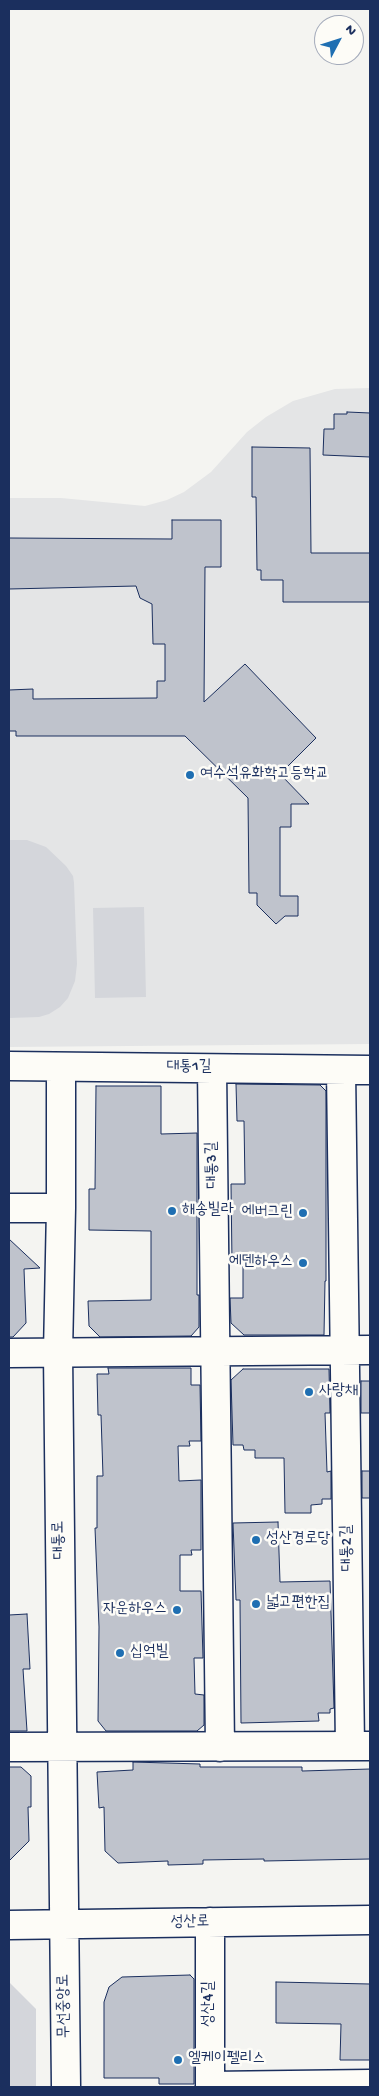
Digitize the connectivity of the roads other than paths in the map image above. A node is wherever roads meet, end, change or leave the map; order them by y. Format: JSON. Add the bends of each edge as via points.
{"nodes":[{"id":1,"x":9,"y":1066,"type":"edge"},
{"id":2,"x":61,"y":1067,"type":"junction"},
{"id":3,"x":212,"y":1068,"type":"junction"},
{"id":4,"x":342,"y":1070,"type":"junction"},
{"id":5,"x":370,"y":1070,"type":"edge"},
{"id":6,"x":9,"y":1208,"type":"edge"},
{"id":7,"x":60,"y":1208,"type":"junction"},
{"id":8,"x":358,"y":1350,"type":"edge"},
{"id":9,"x":215,"y":1351,"type":"junction"},
{"id":10,"x":58,"y":1353,"type":"junction"},
{"id":11,"x":9,"y":1354,"type":"edge"},
{"id":12,"x":360,"y":1746,"type":"edge"},
{"id":13,"x":9,"y":1747,"type":"edge"},
{"id":14,"x":62,"y":1747,"type":"junction"},
{"id":15,"x":220,"y":1747,"type":"junction"},
{"id":16,"x":370,"y":1920,"type":"edge"},
{"id":17,"x":210,"y":1922,"type":"junction"},
{"id":18,"x":64,"y":1925,"type":"junction"},
{"id":19,"x":9,"y":1926,"type":"edge"},
{"id":20,"x":370,"y":2084,"type":"edge"},
{"id":21,"x":66,"y":2087,"type":"edge"},
{"id":22,"x":210,"y":2087,"type":"edge"}],
"edges":[{"from":1,"to":2,"type":"street","name":"대통1길"},
{"from":2,"to":3,"type":"street","name":"대통1길"},
{"from":2,"to":7,"type":"street","name":"대통로"},
{"from":3,"to":4,"type":"street","name":"대통1길"},
{"from":3,"to":9,"type":"street","name":"대통3길"},
{"from":4,"to":5,"type":"street","name":"대통1길"},
{"from":4,"to":8,"type":"street"},
{"from":6,"to":7,"type":"street"},
{"from":7,"to":10,"type":"street","name":"대통로"},
{"from":8,"to":9,"type":"street"},
{"from":8,"to":12,"type":"street","name":"대통2길"},
{"from":9,"to":10,"type":"street"},
{"from":9,"to":15,"type":"street"},
{"from":10,"to":11,"type":"street"},
{"from":10,"to":14,"type":"street","name":"대통로"},
{"from":12,"to":15,"type":"street","name":"대통2길"},
{"from":13,"to":14,"type":"street","name":"대통2길"},
{"from":14,"to":15,"type":"street","name":"대통2길"},
{"from":14,"to":18,"type":"street","name":"대통로"},
{"from":16,"to":17,"type":"street","name":"성산로"},
{"from":17,"to":18,"type":"street","name":"성산로"},
{"from":17,"to":22,"type":"street","name":"성산4길"},
{"from":18,"to":19,"type":"street","name":"성산로"},
{"from":18,"to":21,"type":"street","name":"무선중앙로"},
{"from":20,"to":22,"type":"street","name":"성산4길"}]}
